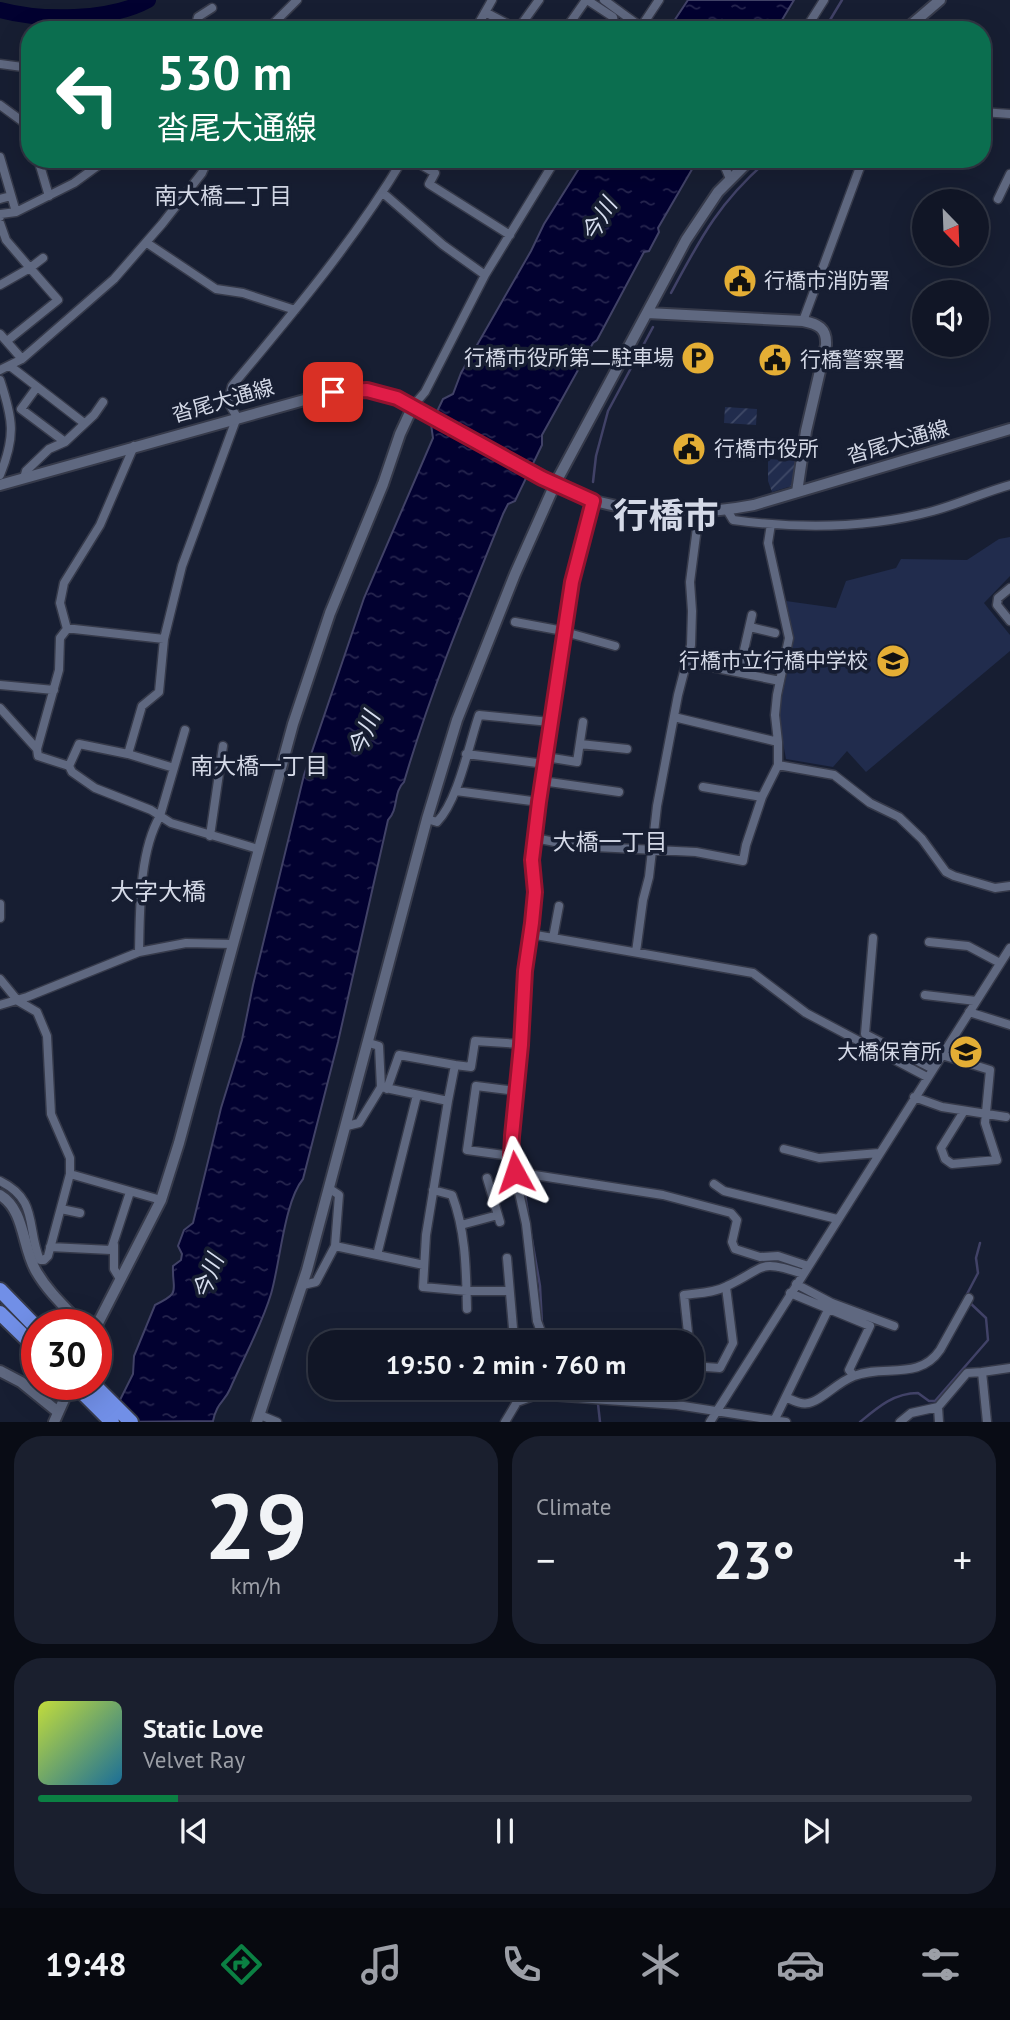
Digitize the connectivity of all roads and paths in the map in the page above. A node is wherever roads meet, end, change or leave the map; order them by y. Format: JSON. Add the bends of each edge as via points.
{"nodes":[{"id":1,"x":297,"y":0,"type":"edge"},
{"id":2,"x":492,"y":0,"type":"edge"},
{"id":3,"x":539,"y":0,"type":"edge"},
{"id":4,"x":587,"y":0,"type":"edge"},
{"id":5,"x":604,"y":0,"type":"edge"},
{"id":6,"x":659,"y":0,"type":"edge"},
{"id":7,"x":824,"y":0,"type":"edge"},
{"id":8,"x":940,"y":0,"type":"edge"},
{"id":9,"x":212,"y":8,"type":"dead end"},
{"id":10,"x":485,"y":12,"type":"junction"},
{"id":11,"x":199,"y":21,"type":"edge"},
{"id":12,"x":277,"y":21,"type":"edge"},
{"id":13,"x":480,"y":21,"type":"edge"},
{"id":14,"x":503,"y":21,"type":"edge"},
{"id":15,"x":525,"y":21,"type":"edge"},
{"id":16,"x":572,"y":21,"type":"edge"},
{"id":17,"x":614,"y":21,"type":"edge"},
{"id":18,"x":631,"y":21,"type":"edge"},
{"id":19,"x":645,"y":21,"type":"edge"},
{"id":20,"x":811,"y":21,"type":"edge"},
{"id":21,"x":916,"y":21,"type":"edge"},
{"id":22,"x":0,"y":64,"type":"edge"},
{"id":23,"x":21,"y":67,"type":"edge"},
{"id":24,"x":0,"y":105,"type":"edge"},
{"id":25,"x":991,"y":113,"type":"edge"},
{"id":26,"x":1010,"y":114,"type":"edge"},
{"id":27,"x":21,"y":122,"type":"edge"},
{"id":28,"x":0,"y":157,"type":"edge"},
{"id":29,"x":41,"y":168,"type":"edge"},
{"id":30,"x":90,"y":168,"type":"edge"},
{"id":31,"x":204,"y":168,"type":"edge"},
{"id":32,"x":398,"y":168,"type":"edge"},
{"id":33,"x":426,"y":168,"type":"edge"},
{"id":34,"x":551,"y":168,"type":"edge"},
{"id":35,"x":725,"y":168,"type":"edge"},
{"id":36,"x":742,"y":168,"type":"edge"},
{"id":37,"x":860,"y":168,"type":"edge"},
{"id":38,"x":1010,"y":174,"type":"edge"},
{"id":39,"x":730,"y":179,"type":"junction"},
{"id":40,"x":383,"y":193,"type":"junction"},
{"id":41,"x":11,"y":196,"type":"junction"},
{"id":42,"x":49,"y":196,"type":"junction"},
{"id":43,"x":0,"y":198,"type":"edge"},
{"id":44,"x":1010,"y":198,"type":"edge"},
{"id":45,"x":16,"y":212,"type":"junction"},
{"id":46,"x":0,"y":218,"type":"edge"},
{"id":47,"x":0,"y":223,"type":"edge"},
{"id":48,"x":510,"y":235,"type":"junction"},
{"id":49,"x":147,"y":243,"type":"junction"},
{"id":50,"x":43,"y":258,"type":"dead end"},
{"id":51,"x":30,"y":268,"type":"junction"},
{"id":52,"x":485,"y":275,"type":"junction"},
{"id":53,"x":0,"y":285,"type":"edge"},
{"id":54,"x":295,"y":310,"type":"junction"},
{"id":55,"x":647,"y":313,"type":"junction"},
{"id":56,"x":803,"y":321,"type":"junction"},
{"id":57,"x":0,"y":334,"type":"edge"},
{"id":58,"x":7,"y":341,"type":"junction"},
{"id":59,"x":22,"y":359,"type":"junction"},
{"id":60,"x":10,"y":366,"type":"junction"},
{"id":61,"x":0,"y":370,"type":"edge"},
{"id":62,"x":0,"y":380,"type":"edge"},
{"id":63,"x":37,"y":387,"type":"junction"},
{"id":64,"x":103,"y":402,"type":"dead end"},
{"id":65,"x":418,"y":409,"type":"junction"},
{"id":66,"x":237,"y":417,"type":"junction"},
{"id":67,"x":84,"y":423,"type":"junction"},
{"id":68,"x":1010,"y":429,"type":"edge"},
{"id":69,"x":65,"y":442,"type":"junction"},
{"id":70,"x":134,"y":446,"type":"junction"},
{"id":71,"x":0,"y":475,"type":"edge"},
{"id":72,"x":24,"y":478,"type":"junction"},
{"id":73,"x":555,"y":484,"type":"junction"},
{"id":74,"x":0,"y":485,"type":"edge"},
{"id":75,"x":1010,"y":485,"type":"edge"},
{"id":76,"x":797,"y":492,"type":"junction"},
{"id":77,"x":593,"y":501,"type":"junction"},
{"id":78,"x":727,"y":510,"type":"junction"},
{"id":79,"x":699,"y":512,"type":"junction"},
{"id":80,"x":771,"y":524,"type":"junction"},
{"id":81,"x":1010,"y":587,"type":"edge"},
{"id":82,"x":752,"y":615,"type":"dead end"},
{"id":83,"x":1010,"y":621,"type":"edge"},
{"id":84,"x":515,"y":622,"type":"dead end"},
{"id":85,"x":750,"y":626,"type":"junction"},
{"id":86,"x":67,"y":629,"type":"junction"},
{"id":87,"x":563,"y":633,"type":"junction"},
{"id":88,"x":775,"y":633,"type":"dead end"},
{"id":89,"x":163,"y":639,"type":"junction"},
{"id":90,"x":615,"y":646,"type":"dead end"},
{"id":91,"x":687,"y":662,"type":"junction"},
{"id":92,"x":739,"y":672,"type":"junction"},
{"id":93,"x":780,"y":681,"type":"junction"},
{"id":94,"x":0,"y":685,"type":"edge"},
{"id":95,"x":54,"y":690,"type":"junction"},
{"id":96,"x":0,"y":708,"type":"edge"},
{"id":97,"x":674,"y":717,"type":"junction"},
{"id":98,"x":550,"y":722,"type":"junction"},
{"id":99,"x":583,"y":722,"type":"dead end"},
{"id":100,"x":185,"y":730,"type":"dead end"},
{"id":101,"x":778,"y":742,"type":"junction"},
{"id":102,"x":580,"y":744,"type":"junction"},
{"id":103,"x":223,"y":746,"type":"dead end"},
{"id":104,"x":37,"y":749,"type":"junction"},
{"id":105,"x":627,"y":749,"type":"dead end"},
{"id":106,"x":128,"y":754,"type":"junction"},
{"id":107,"x":466,"y":754,"type":"junction"},
{"id":108,"x":545,"y":760,"type":"junction"},
{"id":109,"x":778,"y":765,"type":"junction"},
{"id":110,"x":69,"y":766,"type":"junction"},
{"id":111,"x":174,"y":768,"type":"junction"},
{"id":112,"x":542,"y":781,"type":"junction"},
{"id":113,"x":703,"y":787,"type":"dead end"},
{"id":114,"x":456,"y":791,"type":"junction"},
{"id":115,"x":619,"y":792,"type":"dead end"},
{"id":116,"x":762,"y":797,"type":"junction"},
{"id":117,"x":539,"y":802,"type":"junction"},
{"id":118,"x":160,"y":816,"type":"junction"},
{"id":119,"x":427,"y":819,"type":"junction"},
{"id":120,"x":210,"y":836,"type":"junction"},
{"id":121,"x":535,"y":838,"type":"junction"},
{"id":122,"x":258,"y":849,"type":"junction"},
{"id":123,"x":653,"y":850,"type":"junction"},
{"id":124,"x":1010,"y":886,"type":"edge"},
{"id":125,"x":0,"y":904,"type":"edge"},
{"id":126,"x":559,"y":906,"type":"dead end"},
{"id":127,"x":0,"y":918,"type":"edge"},
{"id":128,"x":530,"y":934,"type":"junction"},
{"id":129,"x":554,"y":938,"type":"junction"},
{"id":130,"x":873,"y":938,"type":"dead end"},
{"id":131,"x":929,"y":942,"type":"dead end"},
{"id":132,"x":232,"y":944,"type":"junction"},
{"id":133,"x":1010,"y":948,"type":"edge"},
{"id":134,"x":139,"y":951,"type":"junction"},
{"id":135,"x":636,"y":952,"type":"junction"},
{"id":136,"x":1000,"y":963,"type":"junction"},
{"id":137,"x":0,"y":978,"type":"edge"},
{"id":138,"x":925,"y":995,"type":"dead end"},
{"id":139,"x":18,"y":1001,"type":"junction"},
{"id":140,"x":976,"y":1001,"type":"junction"},
{"id":141,"x":0,"y":1005,"type":"edge"},
{"id":142,"x":969,"y":1012,"type":"junction"},
{"id":143,"x":1010,"y":1025,"type":"edge"},
{"id":144,"x":369,"y":1043,"type":"junction"},
{"id":145,"x":521,"y":1045,"type":"junction"},
{"id":146,"x":942,"y":1055,"type":"junction"},
{"id":147,"x":455,"y":1065,"type":"junction"},
{"id":148,"x":930,"y":1073,"type":"junction"},
{"id":149,"x":384,"y":1088,"type":"junction"},
{"id":150,"x":516,"y":1091,"type":"junction"},
{"id":151,"x":417,"y":1095,"type":"junction"},
{"id":152,"x":914,"y":1097,"type":"junction"},
{"id":153,"x":449,"y":1101,"type":"junction"},
{"id":154,"x":964,"y":1111,"type":"junction"},
{"id":155,"x":985,"y":1115,"type":"junction"},
{"id":156,"x":1006,"y":1117,"type":"dead end"},
{"id":157,"x":347,"y":1126,"type":"junction"},
{"id":158,"x":783,"y":1149,"type":"dead end"},
{"id":159,"x":879,"y":1153,"type":"junction"},
{"id":160,"x":511,"y":1156,"type":"junction"},
{"id":161,"x":515,"y":1172,"type":"junction"},
{"id":162,"x":70,"y":1174,"type":"junction"},
{"id":163,"x":486,"y":1178,"type":"dead end"},
{"id":164,"x":0,"y":1181,"type":"edge"},
{"id":165,"x":714,"y":1184,"type":"dead end"},
{"id":166,"x":330,"y":1189,"type":"junction"},
{"id":167,"x":433,"y":1190,"type":"junction"},
{"id":168,"x":131,"y":1192,"type":"junction"},
{"id":169,"x":0,"y":1195,"type":"edge"},
{"id":170,"x":161,"y":1200,"type":"junction"},
{"id":171,"x":61,"y":1209,"type":"junction"},
{"id":172,"x":80,"y":1213,"type":"dead end"},
{"id":173,"x":837,"y":1219,"type":"junction"},
{"id":174,"x":461,"y":1225,"type":"junction"},
{"id":175,"x":114,"y":1240,"type":"junction"},
{"id":176,"x":335,"y":1246,"type":"junction"},
{"id":177,"x":50,"y":1247,"type":"junction"},
{"id":178,"x":377,"y":1255,"type":"junction"},
{"id":179,"x":507,"y":1258,"type":"dead end"},
{"id":180,"x":424,"y":1265,"type":"junction"},
{"id":181,"x":805,"y":1270,"type":"junction"},
{"id":182,"x":120,"y":1279,"type":"junction"},
{"id":183,"x":796,"y":1284,"type":"junction"},
{"id":184,"x":303,"y":1285,"type":"junction"},
{"id":185,"x":726,"y":1287,"type":"junction"},
{"id":186,"x":0,"y":1290,"type":"edge"},
{"id":187,"x":467,"y":1291,"type":"junction"},
{"id":188,"x":509,"y":1291,"type":"junction"},
{"id":189,"x":790,"y":1293,"type":"junction"},
{"id":190,"x":969,"y":1298,"type":"dead end"},
{"id":191,"x":66,"y":1309,"type":"edge"},
{"id":192,"x":105,"y":1309,"type":"edge"},
{"id":193,"x":467,"y":1309,"type":"dead end"},
{"id":194,"x":828,"y":1310,"type":"junction"},
{"id":195,"x":0,"y":1312,"type":"edge"},
{"id":196,"x":21,"y":1312,"type":"edge"},
{"id":197,"x":894,"y":1326,"type":"dead end"},
{"id":198,"x":513,"y":1328,"type":"dead end"},
{"id":199,"x":540,"y":1330,"type":"edge"},
{"id":200,"x":688,"y":1330,"type":"edge"},
{"id":201,"x":21,"y":1333,"type":"edge"},
{"id":202,"x":704,"y":1367,"type":"edge"},
{"id":203,"x":1010,"y":1368,"type":"edge"},
{"id":204,"x":0,"y":1371,"type":"edge"},
{"id":205,"x":982,"y":1372,"type":"junction"},
{"id":206,"x":854,"y":1376,"type":"junction"},
{"id":207,"x":786,"y":1397,"type":"junction"},
{"id":208,"x":65,"y":1400,"type":"edge"},
{"id":209,"x":89,"y":1400,"type":"edge"},
{"id":210,"x":109,"y":1400,"type":"edge"},
{"id":211,"x":520,"y":1400,"type":"edge"},
{"id":212,"x":607,"y":1400,"type":"edge"},
{"id":213,"x":938,"y":1407,"type":"junction"},
{"id":214,"x":716,"y":1412,"type":"junction"},
{"id":215,"x":56,"y":1417,"type":"edge"},
{"id":216,"x":259,"y":1418,"type":"edge"},
{"id":217,"x":738,"y":1418,"type":"edge"},
{"id":218,"x":782,"y":1421,"type":"edge"},
{"id":219,"x":112,"y":1422,"type":"edge"},
{"id":220,"x":131,"y":1422,"type":"edge"},
{"id":221,"x":277,"y":1422,"type":"edge"},
{"id":222,"x":505,"y":1422,"type":"edge"},
{"id":223,"x":710,"y":1422,"type":"edge"},
{"id":224,"x":900,"y":1422,"type":"edge"},
{"id":225,"x":939,"y":1422,"type":"edge"},
{"id":226,"x":988,"y":1422,"type":"edge"}],
"edges":[{"from":1,"to":12,"type":"street"},
{"from":2,"to":10,"type":"street"},
{"from":3,"to":15,"type":"street"},
{"from":4,"to":16,"type":"street"},
{"from":4,"to":17,"type":"street"},
{"from":5,"to":18,"type":"street"},
{"from":6,"to":19,"type":"street"},
{"from":7,"to":20,"type":"street"},
{"from":8,"to":21,"type":"street"},
{"from":9,"to":11,"type":"street"},
{"from":10,"to":13,"type":"street"},
{"from":10,"to":14,"type":"street"},
{"from":22,"to":23,"type":"street"},
{"from":24,"to":27,"type":"street"},
{"from":25,"to":26,"type":"street"},
{"from":28,"to":41,"type":"street"},
{"from":29,"to":42,"type":"street"},
{"from":30,"to":42,"type":"street"},
{"from":31,"to":49,"type":"street"},
{"from":32,"to":40,"type":"street"},
{"from":33,"to":48,"type":"street","via":[[435,173],[429,184]]},
{"from":34,"to":48,"type":"street"},
{"from":35,"to":39,"type":"street"},
{"from":36,"to":39,"type":"street"},
{"from":37,"to":56,"type":"street"},
{"from":38,"to":44,"type":"street","via":[[1000,196]]},
{"from":39,"to":55,"type":"street","via":[[698,220]]},
{"from":40,"to":52,"type":"street","via":[[443,246]]},
{"from":40,"to":54,"type":"street"},
{"from":41,"to":43,"type":"street"},
{"from":41,"to":45,"type":"street"},
{"from":42,"to":45,"type":"street"},
{"from":45,"to":46,"type":"street"},
{"from":47,"to":51,"type":"street","via":[[6,240]]},
{"from":48,"to":52,"type":"street"},
{"from":49,"to":54,"type":"street","via":[[216,289]]},
{"from":49,"to":59,"type":"street","via":[[114,279]]},
{"from":50,"to":51,"type":"street"},
{"from":51,"to":53,"type":"street"},
{"from":51,"to":58,"type":"street","via":[[58,300]]},
{"from":52,"to":65,"type":"street"},
{"from":54,"to":66,"type":"street","via":[[232,386],[228,401]]},
{"from":55,"to":56,"type":"street"},
{"from":55,"to":73,"type":"street"},
{"from":56,"to":76,"type":"street","via":[[823,328],[826,336]]},
{"from":57,"to":58,"type":"street"},
{"from":58,"to":59,"type":"street"},
{"from":59,"to":60,"type":"street"},
{"from":60,"to":61,"type":"street"},
{"from":60,"to":63,"type":"street"},
{"from":62,"to":71,"type":"street","via":[[11,431]]},
{"from":63,"to":67,"type":"street"},
{"from":63,"to":69,"type":"street","via":[[22,409]]},
{"from":64,"to":67,"type":"street"},
{"from":65,"to":66,"type":"street","name":"沓尾大通線","via":[[382,393],[353,389]]},
{"from":65,"to":73,"type":"street","name":"沓尾大通線"},
{"from":65,"to":122,"type":"street","via":[[400,434],[330,613]]},
{"from":66,"to":70,"type":"street","name":"沓尾大通線"},
{"from":66,"to":89,"type":"street","via":[[183,566]]},
{"from":67,"to":69,"type":"street"},
{"from":68,"to":76,"type":"street","name":"沓尾大通線"},
{"from":69,"to":72,"type":"street","via":[[49,449]]},
{"from":70,"to":72,"type":"street","name":"沓尾大通線"},
{"from":70,"to":86,"type":"street","via":[[100,526],[64,583],[60,603]]},
{"from":72,"to":74,"type":"street","name":"沓尾大通線"},
{"from":73,"to":77,"type":"street","name":"沓尾大通線"},
{"from":73,"to":119,"type":"street","via":[[457,720]]},
{"from":75,"to":80,"type":"street","via":[[887,521],[823,527]]},
{"from":76,"to":78,"type":"street","name":"沓尾大通線"},
{"from":77,"to":79,"type":"street","name":"沓尾大通線","via":[[636,509]]},
{"from":77,"to":87,"type":"street","via":[[578,551]]},
{"from":78,"to":79,"type":"street","name":"沓尾大通線"},
{"from":78,"to":80,"type":"street","via":[[733,520]]},
{"from":79,"to":91,"type":"street","via":[[690,582],[693,632]]},
{"from":80,"to":93,"type":"street","via":[[768,543],[789,638]]},
{"from":81,"to":83,"type":"street","via":[[998,598],[997,606]]},
{"from":82,"to":85,"type":"street"},
{"from":84,"to":87,"type":"street"},
{"from":85,"to":88,"type":"street"},
{"from":85,"to":92,"type":"street"},
{"from":86,"to":89,"type":"street"},
{"from":86,"to":95,"type":"street","via":[[60,638]]},
{"from":87,"to":90,"type":"street"},
{"from":87,"to":98,"type":"street"},
{"from":89,"to":106,"type":"street","via":[[159,692],[142,706]]},
{"from":91,"to":92,"type":"street"},
{"from":91,"to":97,"type":"street"},
{"from":92,"to":93,"type":"street"},
{"from":93,"to":101,"type":"street","via":[[775,715]]},
{"from":94,"to":95,"type":"street"},
{"from":95,"to":104,"type":"street"},
{"from":96,"to":104,"type":"street"},
{"from":97,"to":101,"type":"street"},
{"from":97,"to":123,"type":"street"},
{"from":98,"to":107,"type":"street","via":[[479,715]]},
{"from":98,"to":108,"type":"street"},
{"from":99,"to":102,"type":"street"},
{"from":100,"to":111,"type":"street"},
{"from":101,"to":109,"type":"street"},
{"from":102,"to":105,"type":"street"},
{"from":102,"to":108,"type":"street","via":[[577,762]]},
{"from":103,"to":120,"type":"street"},
{"from":104,"to":110,"type":"street","via":[[38,756]]},
{"from":106,"to":110,"type":"street","via":[[79,744]]},
{"from":106,"to":111,"type":"street"},
{"from":107,"to":108,"type":"street"},
{"from":107,"to":114,"type":"street"},
{"from":108,"to":112,"type":"street"},
{"from":109,"to":116,"type":"street"},
{"from":109,"to":124,"type":"street","via":[[834,775],[870,803],[899,817],[946,872],[995,888]]},
{"from":110,"to":118,"type":"street","via":[[95,788]]},
{"from":111,"to":118,"type":"street"},
{"from":112,"to":115,"type":"street"},
{"from":112,"to":117,"type":"street"},
{"from":113,"to":116,"type":"street"},
{"from":114,"to":117,"type":"street"},
{"from":114,"to":119,"type":"street","via":[[437,822]]},
{"from":116,"to":123,"type":"street","via":[[743,861]]},
{"from":117,"to":121,"type":"street"},
{"from":118,"to":120,"type":"street"},
{"from":118,"to":134,"type":"street","via":[[146,852]]},
{"from":119,"to":144,"type":"street"},
{"from":120,"to":122,"type":"street"},
{"from":121,"to":123,"type":"street","via":[[575,846]]},
{"from":121,"to":128,"type":"street"},
{"from":122,"to":132,"type":"street"},
{"from":123,"to":135,"type":"street"},
{"from":125,"to":127,"type":"street"},
{"from":126,"to":129,"type":"street"},
{"from":128,"to":129,"type":"street"},
{"from":128,"to":145,"type":"street"},
{"from":129,"to":135,"type":"street"},
{"from":130,"to":148,"type":"street","via":[[865,1034]]},
{"from":131,"to":136,"type":"street","via":[[968,946]]},
{"from":132,"to":134,"type":"street","via":[[186,943]]},
{"from":132,"to":170,"type":"street"},
{"from":133,"to":136,"type":"street"},
{"from":134,"to":139,"type":"street"},
{"from":135,"to":148,"type":"street","via":[[753,973],[806,1013]]},
{"from":136,"to":140,"type":"street"},
{"from":137,"to":139,"type":"street"},
{"from":138,"to":140,"type":"street"},
{"from":139,"to":141,"type":"street"},
{"from":139,"to":162,"type":"street","via":[[37,1012],[47,1037],[51,1114],[70,1158]]},
{"from":140,"to":142,"type":"street"},
{"from":142,"to":143,"type":"street"},
{"from":142,"to":146,"type":"street"},
{"from":144,"to":149,"type":"street","via":[[379,1046]]},
{"from":144,"to":157,"type":"street"},
{"from":145,"to":147,"type":"street","via":[[475,1041],[471,1067]]},
{"from":145,"to":150,"type":"street"},
{"from":146,"to":148,"type":"street"},
{"from":146,"to":155,"type":"street","via":[[990,1070]]},
{"from":147,"to":149,"type":"street","via":[[399,1055]]},
{"from":147,"to":153,"type":"street"},
{"from":148,"to":152,"type":"street"},
{"from":149,"to":151,"type":"street"},
{"from":149,"to":157,"type":"street","via":[[359,1123]]},
{"from":150,"to":160,"type":"street"},
{"from":150,"to":160,"type":"street","via":[[477,1086],[467,1150]]},
{"from":151,"to":153,"type":"street"},
{"from":151,"to":178,"type":"street"},
{"from":152,"to":154,"type":"street"},
{"from":152,"to":159,"type":"street"},
{"from":153,"to":167,"type":"street"},
{"from":154,"to":155,"type":"street"},
{"from":154,"to":155,"type":"street","via":[[941,1148],[952,1164],[998,1160]]},
{"from":155,"to":156,"type":"street"},
{"from":157,"to":166,"type":"street"},
{"from":158,"to":159,"type":"street","via":[[819,1158]]},
{"from":159,"to":173,"type":"street"},
{"from":160,"to":161,"type":"street"},
{"from":161,"to":181,"type":"street","via":[[663,1195],[731,1213],[737,1220],[732,1242],[735,1250],[778,1256]]},
{"from":161,"to":199,"type":"street"},
{"from":162,"to":168,"type":"street"},
{"from":162,"to":171,"type":"street"},
{"from":163,"to":174,"type":"street","via":[[499,1219]]},
{"from":164,"to":177,"type":"street","via":[[29,1206],[40,1259],[48,1256]]},
{"from":165,"to":173,"type":"street","via":[[724,1191]]},
{"from":166,"to":176,"type":"street","via":[[339,1195]]},
{"from":166,"to":184,"type":"street"},
{"from":167,"to":174,"type":"street","via":[[452,1195]]},
{"from":167,"to":180,"type":"street"},
{"from":168,"to":170,"type":"street"},
{"from":168,"to":175,"type":"street"},
{"from":169,"to":191,"type":"street","via":[[17,1212],[25,1248],[38,1275]]},
{"from":170,"to":182,"type":"street"},
{"from":171,"to":172,"type":"street"},
{"from":171,"to":177,"type":"street"},
{"from":173,"to":181,"type":"street"},
{"from":174,"to":187,"type":"street"},
{"from":175,"to":177,"type":"street","via":[[111,1250]]},
{"from":175,"to":182,"type":"street","via":[[114,1269]]},
{"from":176,"to":178,"type":"street"},
{"from":176,"to":184,"type":"street","via":[[316,1282]]},
{"from":178,"to":180,"type":"street"},
{"from":179,"to":188,"type":"street"},
{"from":180,"to":187,"type":"street","via":[[423,1287]]},
{"from":181,"to":183,"type":"street"},
{"from":181,"to":185,"type":"street","via":[[761,1266]]},
{"from":182,"to":192,"type":"street"},
{"from":183,"to":189,"type":"street"},
{"from":183,"to":197,"type":"street"},
{"from":184,"to":216,"type":"street"},
{"from":185,"to":200,"type":"street","via":[[684,1296]]},
{"from":185,"to":202,"type":"street","via":[[733,1343],[720,1368]]},
{"from":186,"to":196,"type":"highway"},
{"from":187,"to":188,"type":"street"},
{"from":187,"to":193,"type":"street"},
{"from":188,"to":198,"type":"street"},
{"from":189,"to":194,"type":"street"},
{"from":189,"to":214,"type":"street"},
{"from":190,"to":206,"type":"street","via":[[929,1363],[916,1370]]},
{"from":194,"to":206,"type":"street","via":[[870,1326],[849,1370]]},
{"from":194,"to":207,"type":"street"},
{"from":195,"to":201,"type":"highway"},
{"from":203,"to":205,"type":"street"},
{"from":204,"to":215,"type":"street","via":[[21,1382]]},
{"from":205,"to":213,"type":"street","via":[[967,1373]]},
{"from":205,"to":226,"type":"street"},
{"from":206,"to":207,"type":"street","via":[[812,1402]]},
{"from":207,"to":218,"type":"street"},
{"from":208,"to":215,"type":"street"},
{"from":209,"to":219,"type":"highway"},
{"from":210,"to":220,"type":"highway"},
{"from":211,"to":222,"type":"street"},
{"from":212,"to":214,"type":"street"},
{"from":213,"to":224,"type":"street","via":[[911,1413]]},
{"from":213,"to":225,"type":"street"},
{"from":214,"to":217,"type":"street"},
{"from":214,"to":223,"type":"street"},
{"from":216,"to":221,"type":"street"},
{"from":217,"to":218,"type":"street"}]}
